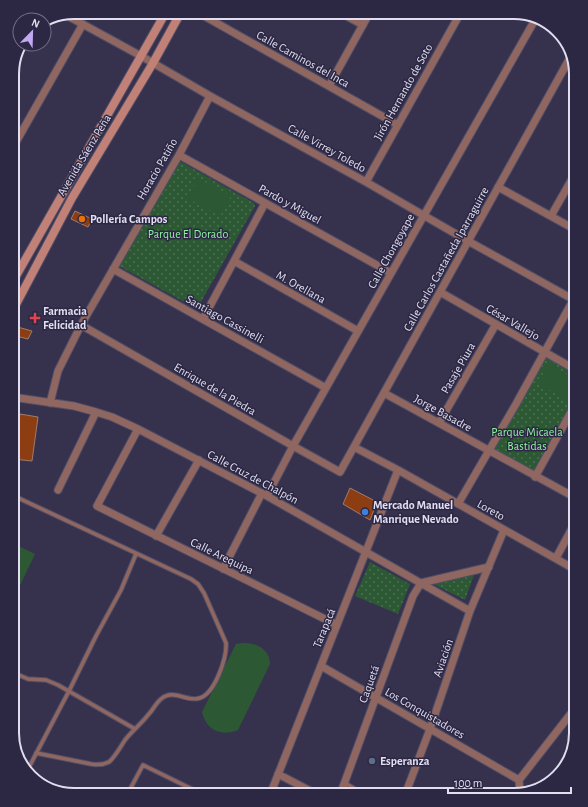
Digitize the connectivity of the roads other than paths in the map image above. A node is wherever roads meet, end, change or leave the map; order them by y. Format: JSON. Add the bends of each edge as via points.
{"nodes":[{"id":1,"x":74,"y":19,"type":"edge"},
{"id":2,"x":162,"y":19,"type":"edge"},
{"id":3,"x":177,"y":19,"type":"edge"},
{"id":4,"x":209,"y":19,"type":"edge"},
{"id":5,"x":352,"y":19,"type":"edge"},
{"id":6,"x":366,"y":19,"type":"edge"},
{"id":7,"x":457,"y":19,"type":"edge"},
{"id":8,"x":533,"y":23,"type":"edge"},
{"id":9,"x":83,"y":24,"type":"junction"},
{"id":10,"x":363,"y":25,"type":"junction"},
{"id":11,"x":141,"y":56,"type":"junction"},
{"id":12,"x":153,"y":64,"type":"junction"},
{"id":13,"x":569,"y":66,"type":"edge"},
{"id":14,"x":329,"y":86,"type":"junction"},
{"id":15,"x":210,"y":96,"type":"junction"},
{"id":16,"x":398,"y":125,"type":"junction"},
{"id":17,"x":19,"y":137,"type":"edge"},
{"id":18,"x":179,"y":155,"type":"junction"},
{"id":19,"x":366,"y":182,"type":"junction"},
{"id":20,"x":569,"y":184,"type":"edge"},
{"id":21,"x":498,"y":187,"type":"junction"},
{"id":22,"x":265,"y":203,"type":"junction"},
{"id":23,"x":423,"y":216,"type":"junction"},
{"id":24,"x":551,"y":216,"type":"junction"},
{"id":25,"x":569,"y":226,"type":"edge"},
{"id":26,"x":468,"y":241,"type":"junction"},
{"id":27,"x":234,"y":261,"type":"junction"},
{"id":28,"x":113,"y":269,"type":"junction"},
{"id":29,"x":19,"y":271,"type":"edge"},
{"id":30,"x":391,"y":273,"type":"junction"},
{"id":31,"x":19,"y":286,"type":"edge"},
{"id":32,"x":24,"y":289,"type":"junction"},
{"id":33,"x":440,"y":292,"type":"junction"},
{"id":34,"x":569,"y":296,"type":"edge"},
{"id":35,"x":19,"y":299,"type":"edge"},
{"id":36,"x":569,"y":309,"type":"edge"},
{"id":37,"x":203,"y":319,"type":"junction"},
{"id":38,"x":496,"y":324,"type":"junction"},
{"id":39,"x":81,"y":325,"type":"junction"},
{"id":40,"x":358,"y":331,"type":"junction"},
{"id":41,"x":544,"y":352,"type":"junction"},
{"id":42,"x":569,"y":366,"type":"edge"},
{"id":43,"x":326,"y":388,"type":"junction"},
{"id":44,"x":384,"y":393,"type":"junction"},
{"id":45,"x":19,"y":398,"type":"edge"},
{"id":46,"x":50,"y":403,"type":"junction"},
{"id":47,"x":96,"y":412,"type":"junction"},
{"id":48,"x":569,"y":415,"type":"edge"},
{"id":49,"x":438,"y":423,"type":"junction"},
{"id":50,"x":138,"y":429,"type":"junction"},
{"id":51,"x":293,"y":446,"type":"junction"},
{"id":52,"x":354,"y":447,"type":"junction"},
{"id":53,"x":488,"y":451,"type":"junction"},
{"id":54,"x":199,"y":460,"type":"junction"},
{"id":55,"x":398,"y":470,"type":"junction"},
{"id":56,"x":340,"y":472,"type":"joint"},
{"id":57,"x":535,"y":476,"type":"junction"},
{"id":58,"x":58,"y":490,"type":"dead end"},
{"id":59,"x":265,"y":494,"type":"junction"},
{"id":60,"x":569,"y":494,"type":"edge"},
{"id":61,"x":19,"y":499,"type":"edge"},
{"id":62,"x":458,"y":504,"type":"junction"},
{"id":63,"x":504,"y":530,"type":"junction"},
{"id":64,"x":569,"y":534,"type":"edge"},
{"id":65,"x":156,"y":536,"type":"junction"},
{"id":66,"x":366,"y":551,"type":"junction"},
{"id":67,"x":136,"y":554,"type":"junction"},
{"id":68,"x":556,"y":558,"type":"junction"},
{"id":69,"x":569,"y":566,"type":"edge"},
{"id":70,"x":489,"y":567,"type":"junction"},
{"id":71,"x":223,"y":569,"type":"junction"},
{"id":72,"x":421,"y":583,"type":"junction"},
{"id":73,"x":470,"y":611,"type":"junction"},
{"id":74,"x":337,"y":625,"type":"junction"},
{"id":75,"x":321,"y":666,"type":"junction"},
{"id":76,"x":19,"y":676,"type":"edge"},
{"id":77,"x":69,"y":691,"type":"junction"},
{"id":78,"x":376,"y":698,"type":"junction"},
{"id":79,"x":569,"y":720,"type":"edge"},
{"id":80,"x":134,"y":729,"type":"junction"},
{"id":81,"x":430,"y":730,"type":"junction"},
{"id":82,"x":36,"y":753,"type":"junction"},
{"id":83,"x":30,"y":766,"type":"edge"},
{"id":84,"x":278,"y":774,"type":"junction"},
{"id":85,"x":518,"y":780,"type":"junction"},
{"id":86,"x":345,"y":783,"type":"junction"},
{"id":87,"x":131,"y":788,"type":"edge"},
{"id":88,"x":190,"y":788,"type":"edge"},
{"id":89,"x":273,"y":788,"type":"edge"},
{"id":90,"x":305,"y":788,"type":"edge"},
{"id":91,"x":343,"y":788,"type":"edge"},
{"id":92,"x":352,"y":788,"type":"edge"},
{"id":93,"x":407,"y":788,"type":"edge"},
{"id":94,"x":519,"y":788,"type":"edge"}],
"edges":[{"from":1,"to":9,"type":"street","name":"Calle Virrey Toledo"},
{"from":2,"to":11,"type":"street","name":"Avenida Sáenz Peña"},
{"from":3,"to":12,"type":"street","name":"Avenida Sáenz Peña"},
{"from":4,"to":14,"type":"street","name":"Calle Caminos del Inca"},
{"from":5,"to":10,"type":"street"},
{"from":6,"to":10,"type":"street"},
{"from":7,"to":16,"type":"street","name":"Jirón Hernando de Soto"},
{"from":8,"to":23,"type":"street","name":"Calle Chongoyape"},
{"from":9,"to":11,"type":"street","name":"Calle Virrey Toledo"},
{"from":9,"to":17,"type":"street"},
{"from":10,"to":14,"type":"street"},
{"from":11,"to":12,"type":"street","name":"Calle Virrey Toledo"},
{"from":11,"to":29,"type":"street","name":"Avenida Sáenz Peña"},
{"from":12,"to":15,"type":"street","name":"Calle Virrey Toledo"},
{"from":12,"to":32,"type":"street","name":"Avenida Sáenz Peña","via":[[72,198]]},
{"from":13,"to":21,"type":"street","name":"Calle Carlos Castañeda Iparraguirre"},
{"from":14,"to":16,"type":"street","name":"Calle Caminos del Inca"},
{"from":15,"to":18,"type":"street","name":"Horacio Patiño"},
{"from":15,"to":19,"type":"street","name":"Calle Virrey Toledo"},
{"from":16,"to":19,"type":"street","name":"Jirón Hernando de Soto"},
{"from":18,"to":22,"type":"street","name":"Pardo y Miguel"},
{"from":18,"to":28,"type":"street","name":"Horacio Patiño"},
{"from":19,"to":23,"type":"street","name":"Calle Virrey Toledo"},
{"from":20,"to":24,"type":"street"},
{"from":21,"to":24,"type":"street"},
{"from":21,"to":26,"type":"street","name":"Calle Carlos Castañeda Iparraguirre"},
{"from":22,"to":27,"type":"street"},
{"from":22,"to":30,"type":"street","name":"Pardo y Miguel"},
{"from":23,"to":26,"type":"street","name":"Calle Virrey Toledo"},
{"from":23,"to":30,"type":"street","name":"Calle Chongoyape"},
{"from":24,"to":25,"type":"street"},
{"from":26,"to":33,"type":"street","name":"Calle Carlos Castañeda Iparraguirre"},
{"from":26,"to":34,"type":"street","name":"Calle Virrey Toledo"},
{"from":27,"to":37,"type":"street"},
{"from":27,"to":40,"type":"street","name":"M. Orellana"},
{"from":28,"to":37,"type":"street","name":"Santiago Cassinelli"},
{"from":28,"to":39,"type":"street","name":"Horacio Patiño"},
{"from":30,"to":40,"type":"street","name":"Calle Chongoyape"},
{"from":31,"to":32,"type":"street"},
{"from":32,"to":35,"type":"street","name":"Avenida Sáenz Peña"},
{"from":33,"to":38,"type":"street","name":"César Vallejo"},
{"from":33,"to":44,"type":"street","name":"Calle Carlos Castañeda Iparraguirre"},
{"from":36,"to":41,"type":"street"},
{"from":37,"to":43,"type":"street","name":"Santiago Cassinelli"},
{"from":38,"to":41,"type":"street","name":"César Vallejo"},
{"from":38,"to":49,"type":"street","name":"Pasaje Piura"},
{"from":39,"to":46,"type":"street","name":"Horacio Patiño","via":[[58,370]]},
{"from":39,"to":51,"type":"street","name":"Enrique de la Piedra"},
{"from":40,"to":43,"type":"street","name":"Calle Chongoyape"},
{"from":41,"to":42,"type":"street","name":"César Vallejo"},
{"from":41,"to":53,"type":"street"},
{"from":43,"to":51,"type":"street","name":"Calle Chongoyape"},
{"from":44,"to":49,"type":"street","name":"Jorge Basadre"},
{"from":44,"to":52,"type":"street","name":"Calle Carlos Castañeda Iparraguirre"},
{"from":45,"to":46,"type":"street","name":"Calle Cruz de Chalpón"},
{"from":46,"to":47,"type":"street","name":"Calle Cruz de Chalpón"},
{"from":47,"to":50,"type":"street","name":"Calle Cruz de Chalpón"},
{"from":47,"to":58,"type":"street"},
{"from":48,"to":57,"type":"street"},
{"from":49,"to":53,"type":"street","name":"Jorge Basadre"},
{"from":50,"to":54,"type":"street","name":"Calle Cruz de Chalpón"},
{"from":50,"to":65,"type":"street","name":"Calle Arequipa","via":[[97,506]]},
{"from":51,"to":56,"type":"street","name":"Enrique de la Piedra"},
{"from":51,"to":59,"type":"street","name":"Calle Chongoyape"},
{"from":52,"to":55,"type":"street","name":"Loreto"},
{"from":52,"to":56,"type":"street","name":"Calle Carlos Castañeda Iparraguirre"},
{"from":53,"to":57,"type":"street","name":"Jorge Basadre"},
{"from":53,"to":62,"type":"street"},
{"from":54,"to":59,"type":"street","name":"Calle Cruz de Chalpón"},
{"from":54,"to":65,"type":"street"},
{"from":55,"to":62,"type":"street","name":"Loreto"},
{"from":55,"to":66,"type":"street","name":"Tarapacá"},
{"from":57,"to":60,"type":"street","name":"Jorge Basadre"},
{"from":59,"to":66,"type":"street","name":"Calle Cruz de Chalpón"},
{"from":59,"to":71,"type":"street","name":"Calle Chongoyape"},
{"from":61,"to":67,"type":"lane"},
{"from":62,"to":63,"type":"street","name":"Loreto"},
{"from":63,"to":68,"type":"street","name":"Loreto"},
{"from":63,"to":70,"type":"street","name":"Aviación"},
{"from":64,"to":68,"type":"street"},
{"from":65,"to":71,"type":"street","name":"Calle Arequipa"},
{"from":66,"to":72,"type":"street","name":"Calle Cruz de Chalpón"},
{"from":66,"to":74,"type":"street","name":"Tarapacá"},
{"from":67,"to":77,"type":"lane","via":[[121,590]]},
{"from":67,"to":80,"type":"lane","via":[[198,584],[224,636],[226,650],[218,675],[205,695],[194,699],[166,695]]},
{"from":68,"to":69,"type":"street","name":"Loreto"},
{"from":70,"to":72,"type":"street"},
{"from":70,"to":73,"type":"street","name":"Aviación"},
{"from":71,"to":74,"type":"street","name":"Calle Arequipa"},
{"from":72,"to":73,"type":"street","name":"Calle Cruz de Chalpón"},
{"from":72,"to":78,"type":"street","name":"Caquetá","via":[[413,596]]},
{"from":73,"to":81,"type":"street","name":"Aviación"},
{"from":74,"to":75,"type":"street","name":"Tarapacá"},
{"from":75,"to":78,"type":"street","name":"Los Conquistadores"},
{"from":75,"to":84,"type":"street","name":"Tarapacá"},
{"from":76,"to":77,"type":"lane","via":[[28,680],[46,680]]},
{"from":77,"to":80,"type":"lane"},
{"from":77,"to":82,"type":"lane"},
{"from":78,"to":81,"type":"street","name":"Los Conquistadores"},
{"from":78,"to":86,"type":"street","name":"Caquetá"},
{"from":79,"to":85,"type":"street"},
{"from":80,"to":82,"type":"lane","via":[[113,758],[102,764]]},
{"from":81,"to":85,"type":"street","name":"Los Conquistadores"},
{"from":81,"to":93,"type":"street","name":"Aviación"},
{"from":82,"to":83,"type":"lane"},
{"from":84,"to":89,"type":"street","name":"Tarapacá"},
{"from":84,"to":90,"type":"street"},
{"from":85,"to":94,"type":"street"},
{"from":86,"to":91,"type":"street","name":"Caquetá"},
{"from":86,"to":92,"type":"lane"},
{"from":87,"to":88,"type":"lane","via":[[143,765]]}]}
